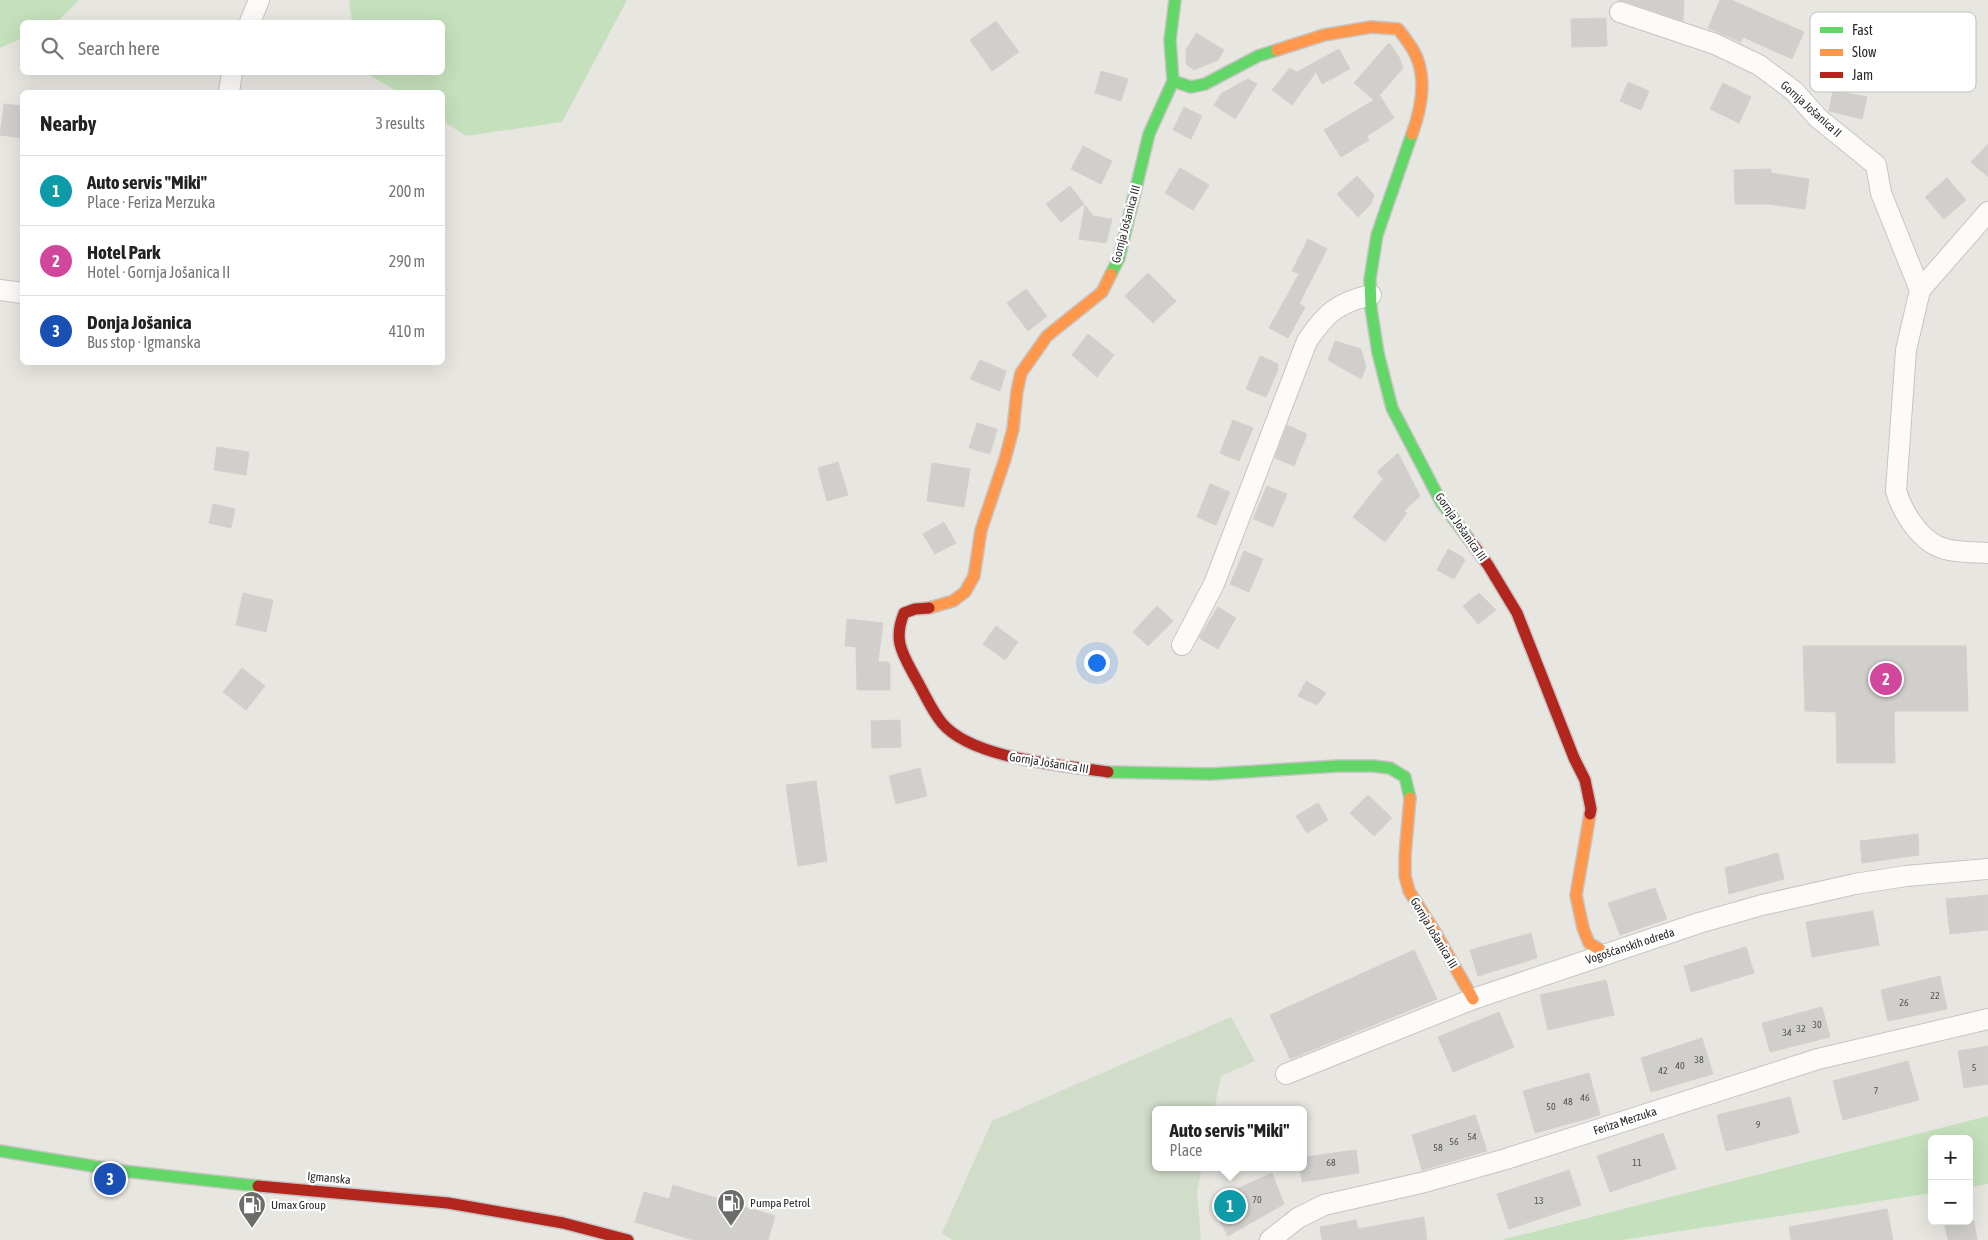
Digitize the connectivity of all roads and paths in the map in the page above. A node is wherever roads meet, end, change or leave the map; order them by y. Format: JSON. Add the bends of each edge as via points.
{"nodes":[{"id":1,"x":258,"y":0,"type":"edge"},
{"id":2,"x":1175,"y":0,"type":"edge"},
{"id":3,"x":1620,"y":12,"type":"dead end"},
{"id":4,"x":251,"y":20,"type":"edge"},
{"id":5,"x":232,"y":75,"type":"edge"},
{"id":6,"x":1173,"y":81,"type":"junction"},
{"id":7,"x":229,"y":90,"type":"edge"},
{"id":8,"x":1988,"y":212,"type":"edge"},
{"id":9,"x":0,"y":290,"type":"edge"},
{"id":10,"x":1920,"y":290,"type":"junction"},
{"id":11,"x":20,"y":292,"type":"edge"},
{"id":12,"x":1371,"y":295,"type":"junction"},
{"id":13,"x":1988,"y":552,"type":"edge"},
{"id":14,"x":1182,"y":645,"type":"dead end"},
{"id":15,"x":1988,"y":869,"type":"edge"},
{"id":16,"x":1607,"y":954,"type":"junction"},
{"id":17,"x":1473,"y":999,"type":"junction"},
{"id":18,"x":1988,"y":1019,"type":"edge"},
{"id":19,"x":1286,"y":1074,"type":"dead end"},
{"id":20,"x":0,"y":1150,"type":"edge"},
{"id":21,"x":26,"y":1155,"type":"junction"},
{"id":22,"x":0,"y":1158,"type":"edge"},
{"id":23,"x":628,"y":1240,"type":"edge"},
{"id":24,"x":1270,"y":1240,"type":"edge"}],
"edges":[{"from":1,"to":4,"type":"street"},
{"from":2,"to":6,"type":"street","name":"Gornja Jošanica III","via":[[1170,63]]},
{"from":3,"to":10,"type":"street","name":"Gornja Jošanica II","via":[[1715,44],[1759,65],[1794,91],[1818,118],[1876,166],[1881,194]]},
{"from":5,"to":7,"type":"street"},
{"from":6,"to":12,"type":"street","name":"Gornja Jošanica III","via":[[1191,88],[1206,84],[1258,56],[1324,35],[1371,27],[1398,29],[1413,49],[1421,70],[1422,95],[1415,126],[1377,235],[1370,279]]},
{"from":6,"to":17,"type":"street","name":"Gornja Jošanica III","via":[[1150,134],[1119,258],[1102,292],[1047,336],[1021,373],[1013,429],[981,530],[974,576],[965,592],[953,601],[904,613],[898,638],[902,654],[942,723],[959,738],[1007,757],[1108,772],[1211,774],[1373,766],[1390,768],[1404,776],[1411,801],[1404,855],[1409,891]]},
{"from":8,"to":10,"type":"street"},
{"from":9,"to":11,"type":"street"},
{"from":10,"to":13,"type":"street","via":[[1906,350],[1896,491],[1905,514],[1938,546],[1964,552]]},
{"from":12,"to":14,"type":"street","via":[[1338,306],[1321,320],[1307,341],[1214,584]]},
{"from":12,"to":16,"type":"street","name":"Gornja Jošanica III","via":[[1378,353],[1392,408],[1441,502],[1488,564],[1517,613],[1585,780],[1591,808],[1576,895],[1589,943]]},
{"from":15,"to":16,"type":"street","name":"Vogošćanskih odreda","via":[[1906,876],[1845,886],[1735,913]]},
{"from":16,"to":17,"type":"street","name":"Vogošćanskih odreda"},
{"from":17,"to":19,"type":"street","name":"Vogošćanskih odreda"},
{"from":18,"to":24,"type":"street","name":"Feriza Merzuka","via":[[1818,1059],[1506,1160],[1324,1205],[1298,1218]]},
{"from":20,"to":21,"type":"street"},
{"from":21,"to":22,"type":"street"},
{"from":21,"to":23,"type":"street","name":"Igmanska","via":[[215,1182],[448,1203],[578,1226]]}]}
